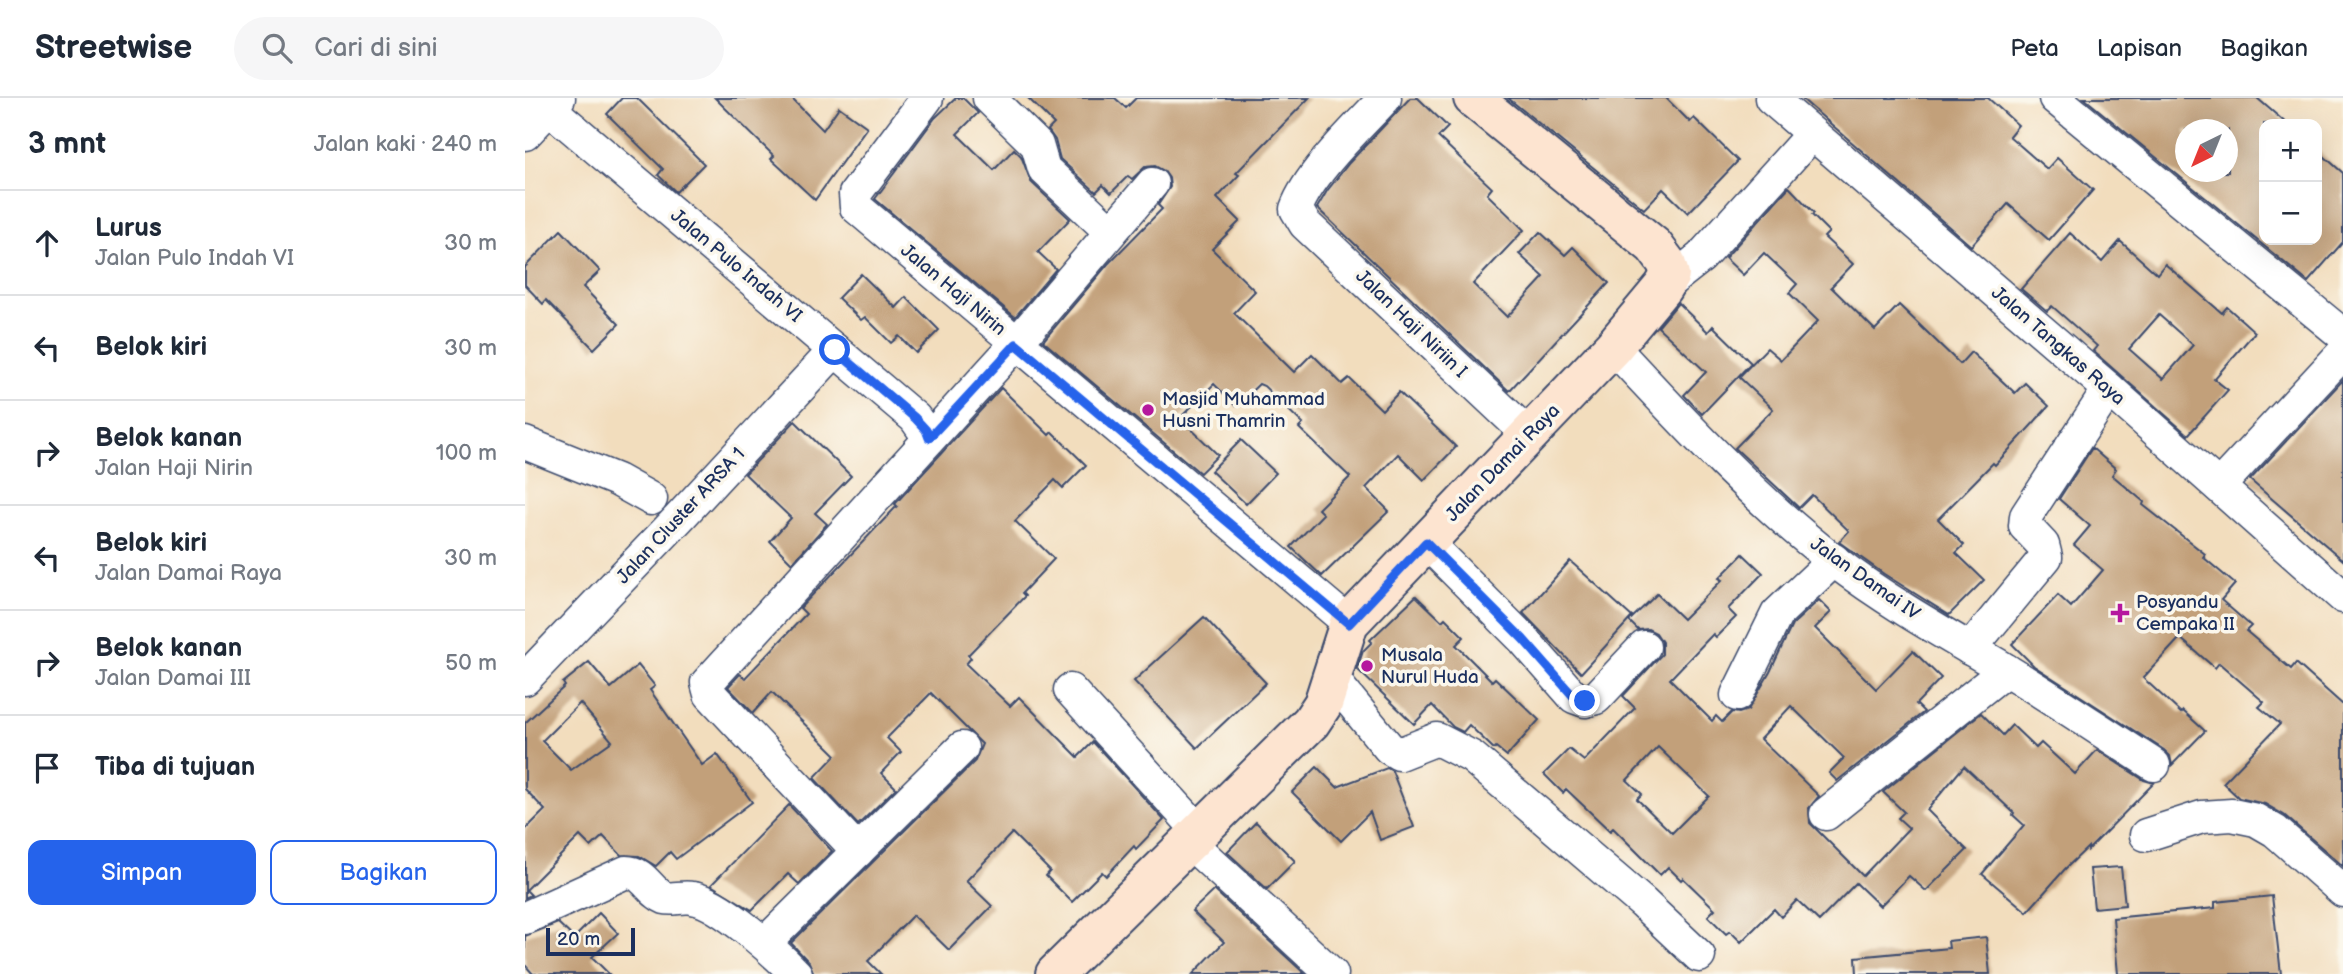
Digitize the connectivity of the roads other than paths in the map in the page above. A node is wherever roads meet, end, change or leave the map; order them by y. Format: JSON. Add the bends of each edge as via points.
{"nodes":[{"id":1,"x":927,"y":98,"type":"edge"},
{"id":2,"x":989,"y":98,"type":"edge"},
{"id":3,"x":1385,"y":98,"type":"edge"},
{"id":4,"x":1473,"y":98,"type":"edge"},
{"id":5,"x":1771,"y":98,"type":"edge"},
{"id":6,"x":2055,"y":98,"type":"edge"},
{"id":7,"x":549,"y":101,"type":"edge"},
{"id":8,"x":525,"y":134,"type":"edge"},
{"id":9,"x":1812,"y":134,"type":"junction"},
{"id":10,"x":1152,"y":184,"type":"dead end"},
{"id":11,"x":1111,"y":232,"type":"junction"},
{"id":12,"x":1663,"y":287,"type":"junction"},
{"id":13,"x":2343,"y":335,"type":"edge"},
{"id":14,"x":1016,"y":344,"type":"junction"},
{"id":15,"x":1613,"y":347,"type":"junction"},
{"id":16,"x":835,"y":350,"type":"junction"},
{"id":17,"x":2343,"y":353,"type":"edge"},
{"id":18,"x":2109,"y":389,"type":"junction"},
{"id":19,"x":1530,"y":436,"type":"junction"},
{"id":20,"x":929,"y":438,"type":"junction"},
{"id":21,"x":525,"y":443,"type":"edge"},
{"id":22,"x":2219,"y":486,"type":"junction"},
{"id":23,"x":651,"y":499,"type":"dead end"},
{"id":24,"x":1426,"y":542,"type":"junction"},
{"id":25,"x":1834,"y":560,"type":"junction"},
{"id":26,"x":2343,"y":597,"type":"edge"},
{"id":27,"x":1349,"y":624,"type":"junction"},
{"id":28,"x":1644,"y":647,"type":"dead end"},
{"id":29,"x":1970,"y":649,"type":"junction"},
{"id":30,"x":2005,"y":670,"type":"junction"},
{"id":31,"x":1331,"y":677,"type":"junction"},
{"id":32,"x":525,"y":679,"type":"edge"},
{"id":33,"x":1070,"y":690,"type":"dead end"},
{"id":34,"x":1737,"y":695,"type":"dead end"},
{"id":35,"x":962,"y":748,"type":"dead end"},
{"id":36,"x":2154,"y":765,"type":"dead end"},
{"id":37,"x":1826,"y":814,"type":"dead end"},
{"id":38,"x":2146,"y":835,"type":"dead end"},
{"id":39,"x":1194,"y":837,"type":"junction"},
{"id":40,"x":858,"y":851,"type":"junction"},
{"id":41,"x":2343,"y":891,"type":"edge"},
{"id":42,"x":525,"y":918,"type":"edge"},
{"id":43,"x":765,"y":943,"type":"junction"},
{"id":44,"x":1699,"y":956,"type":"dead end"},
{"id":45,"x":796,"y":974,"type":"edge"},
{"id":46,"x":1055,"y":974,"type":"edge"},
{"id":47,"x":1332,"y":974,"type":"edge"}],
"edges":[{"from":1,"to":14,"type":"street","name":"Jalan Haji Nirin","via":[[854,200],[860,211]]},
{"from":2,"to":11,"type":"street","via":[[1037,145],[1044,169]]},
{"from":3,"to":19,"type":"street","name":"Jalan Haji Niriin I","via":[[1341,144],[1296,209],[1305,224]]},
{"from":4,"to":12,"type":"street","via":[[1654,246],[1670,275]]},
{"from":5,"to":9,"type":"street","name":"Jalan Tangkas Raya"},
{"from":6,"to":13,"type":"street"},
{"from":7,"to":8,"type":"street"},
{"from":7,"to":16,"type":"street","name":"Jalan Pulo Indah VI"},
{"from":9,"to":12,"type":"street","via":[[1701,257]]},
{"from":9,"to":18,"type":"street","name":"Jalan Tangkas Raya"},
{"from":10,"to":11,"type":"street"},
{"from":11,"to":14,"type":"street"},
{"from":12,"to":15,"type":"street","name":"Jalan Damai Raya"},
{"from":14,"to":20,"type":"street"},
{"from":14,"to":27,"type":"street","name":"Jalan Haji Nirin"},
{"from":15,"to":19,"type":"street","name":"Jalan Damai Raya"},
{"from":15,"to":25,"type":"street","name":"Jalan Damai IV","via":[[1720,462]]},
{"from":16,"to":20,"type":"street","name":"Jalan Pulo Indah VI","via":[[915,418]]},
{"from":16,"to":32,"type":"street","name":"Jalan Cluster ARSA 1"},
{"from":17,"to":22,"type":"street"},
{"from":18,"to":22,"type":"street","name":"Jalan Tangkas Raya"},
{"from":18,"to":29,"type":"street","via":[[2026,516],[2025,526],[2043,545],[2046,556]]},
{"from":19,"to":24,"type":"street","name":"Jalan Damai Raya"},
{"from":20,"to":40,"type":"street","via":[[708,683],[710,694]]},
{"from":21,"to":23,"type":"street","name":"Jalan Cluster ARSA 1","via":[[617,480]]},
{"from":22,"to":26,"type":"street","name":"Jalan Tangkas Raya"},
{"from":24,"to":27,"type":"street","name":"Jalan Damai Raya"},
{"from":24,"to":28,"type":"street","via":[[1574,697],[1596,698]]},
{"from":25,"to":29,"type":"street","name":"Jalan Damai IV"},
{"from":25,"to":34,"type":"street","via":[[1777,614]]},
{"from":27,"to":31,"type":"street","name":"Jalan Damai Raya"},
{"from":29,"to":30,"type":"street","name":"Jalan Damai IV"},
{"from":30,"to":36,"type":"street","name":"Jalan Damai IV"},
{"from":30,"to":37,"type":"street"},
{"from":31,"to":39,"type":"street","name":"Jalan Damai Raya","via":[[1323,704],[1311,722]]},
{"from":31,"to":44,"type":"street","via":[[1389,748],[1399,754],[1437,739],[1472,757]]},
{"from":33,"to":39,"type":"street"},
{"from":35,"to":40,"type":"street"},
{"from":38,"to":41,"type":"street","via":[[2202,817],[2232,815],[2256,820]]},
{"from":39,"to":46,"type":"street","name":"Jalan Damai Raya"},
{"from":39,"to":47,"type":"street"},
{"from":40,"to":43,"type":"street"},
{"from":42,"to":43,"type":"street","via":[[632,872],[667,898],[705,902]]},
{"from":43,"to":45,"type":"street"}]}
